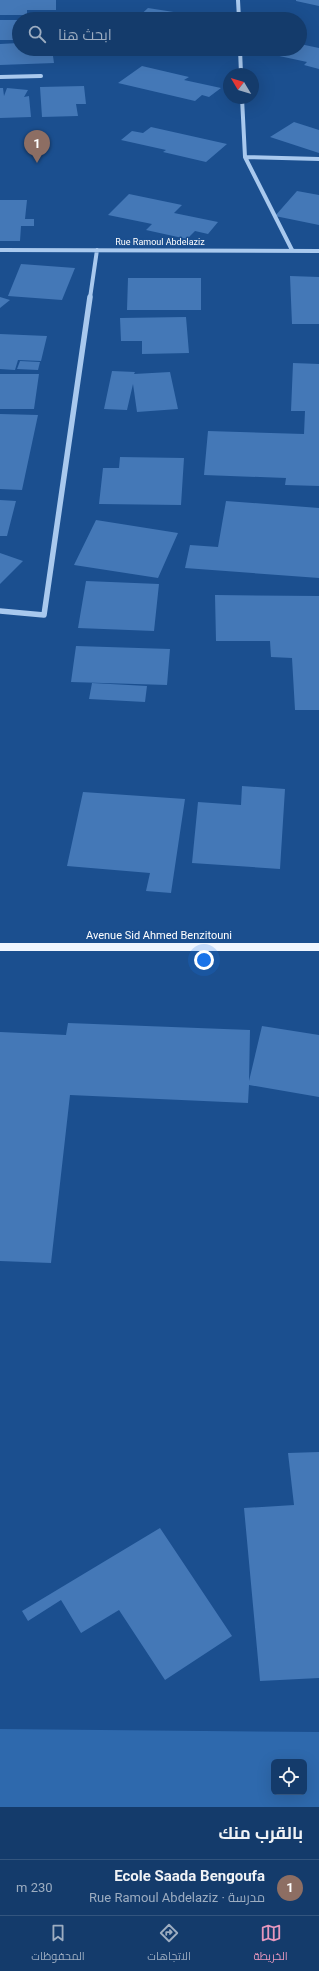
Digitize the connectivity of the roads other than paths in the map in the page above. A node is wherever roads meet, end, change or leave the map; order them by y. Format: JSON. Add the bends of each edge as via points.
{"nodes":[{"id":1,"x":238,"y":0,"type":"edge"},
{"id":2,"x":239,"y":12,"type":"edge"},
{"id":3,"x":240,"y":56,"type":"edge"},
{"id":4,"x":241,"y":68,"type":"edge"},
{"id":5,"x":40,"y":76,"type":"dead end"},
{"id":6,"x":0,"y":77,"type":"edge"},
{"id":7,"x":242,"y":104,"type":"edge"},
{"id":8,"x":245,"y":157,"type":"junction"},
{"id":9,"x":319,"y":159,"type":"edge"},
{"id":10,"x":0,"y":250,"type":"edge"},
{"id":11,"x":97,"y":250,"type":"junction"},
{"id":12,"x":292,"y":250,"type":"junction"},
{"id":13,"x":319,"y":251,"type":"edge"},
{"id":14,"x":0,"y":611,"type":"edge"},
{"id":15,"x":0,"y":947,"type":"edge"},
{"id":16,"x":319,"y":947,"type":"edge"}],
"edges":[{"from":1,"to":2,"type":"street"},
{"from":3,"to":4,"type":"street"},
{"from":5,"to":6,"type":"street"},
{"from":7,"to":8,"type":"street"},
{"from":8,"to":9,"type":"street"},
{"from":8,"to":12,"type":"street"},
{"from":10,"to":11,"type":"street","name":"Rue Ramoul Abdelaziz"},
{"from":11,"to":12,"type":"street","name":"Rue Ramoul Abdelaziz"},
{"from":11,"to":14,"type":"street","via":[[44,615]]},
{"from":12,"to":13,"type":"street","name":"Rue Ramoul Abdelaziz"},
{"from":15,"to":16,"type":"main road","name":"Avenue Sid Ahmed Benzitouni"}]}
